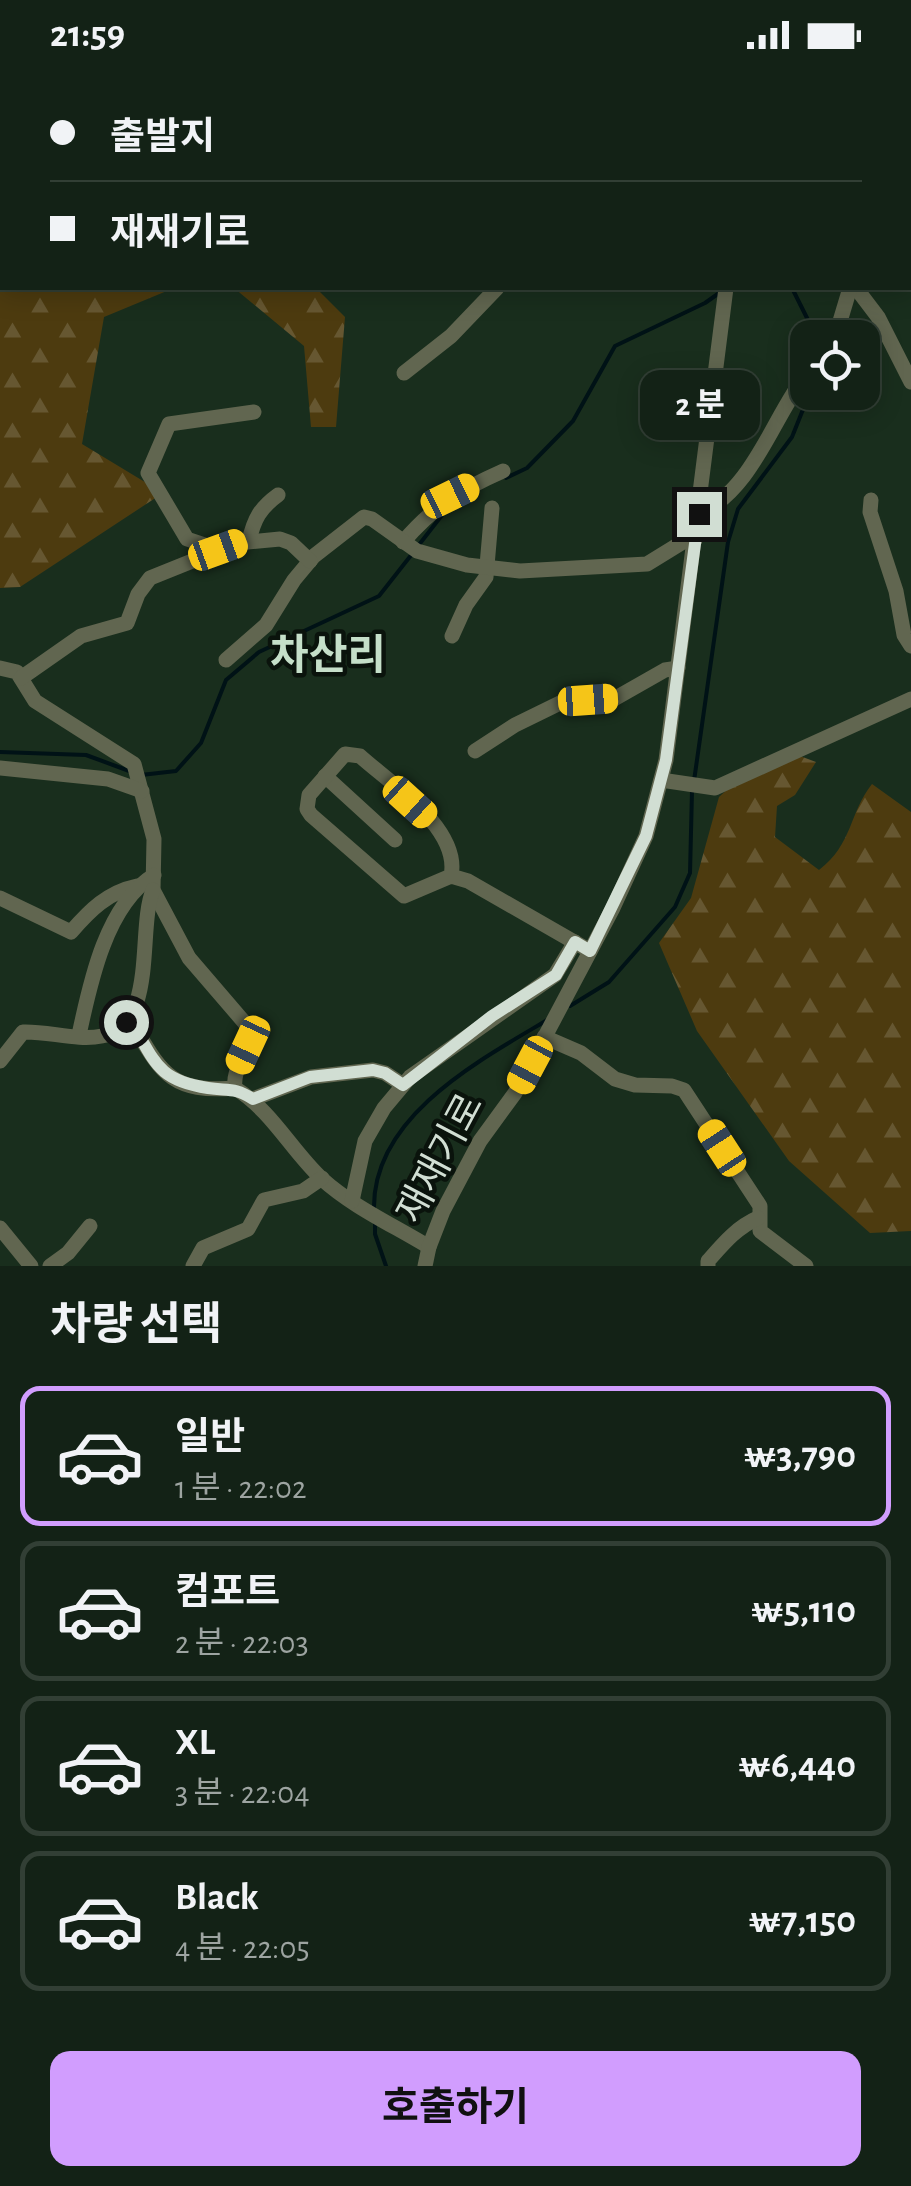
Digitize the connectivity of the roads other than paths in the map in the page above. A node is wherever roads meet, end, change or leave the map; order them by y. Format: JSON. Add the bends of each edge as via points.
{"nodes":[{"id":1,"x":496,"y":290,"type":"edge"},
{"id":2,"x":852,"y":290,"type":"edge"},
{"id":3,"x":855,"y":290,"type":"edge"},
{"id":4,"x":725,"y":292,"type":"edge"},
{"id":5,"x":841,"y":320,"type":"edge"},
{"id":6,"x":404,"y":374,"type":"dead end"},
{"id":7,"x":911,"y":382,"type":"edge"},
{"id":8,"x":790,"y":400,"type":"edge"},
{"id":9,"x":254,"y":412,"type":"dead end"},
{"id":10,"x":503,"y":472,"type":"dead end"},
{"id":11,"x":278,"y":496,"type":"dead end"},
{"id":12,"x":871,"y":500,"type":"dead end"},
{"id":13,"x":492,"y":508,"type":"dead end"},
{"id":14,"x":699,"y":514,"type":"junction"},
{"id":15,"x":695,"y":540,"type":"junction"},
{"id":16,"x":249,"y":541,"type":"junction"},
{"id":17,"x":410,"y":546,"type":"junction"},
{"id":18,"x":214,"y":552,"type":"junction"},
{"id":19,"x":670,"y":552,"type":"junction"},
{"id":20,"x":310,"y":561,"type":"junction"},
{"id":21,"x":488,"y":567,"type":"junction"},
{"id":22,"x":691,"y":568,"type":"junction"},
{"id":23,"x":452,"y":636,"type":"dead end"},
{"id":24,"x":911,"y":646,"type":"edge"},
{"id":25,"x":226,"y":660,"type":"dead end"},
{"id":26,"x":0,"y":668,"type":"edge"},
{"id":27,"x":678,"y":668,"type":"junction"},
{"id":28,"x":21,"y":678,"type":"junction"},
{"id":29,"x":911,"y":698,"type":"edge"},
{"id":30,"x":476,"y":751,"type":"dead end"},
{"id":31,"x":0,"y":768,"type":"edge"},
{"id":32,"x":325,"y":776,"type":"junction"},
{"id":33,"x":661,"y":780,"type":"junction"},
{"id":34,"x":141,"y":786,"type":"junction"},
{"id":35,"x":395,"y":840,"type":"dead end"},
{"id":36,"x":451,"y":876,"type":"junction"},
{"id":37,"x":148,"y":884,"type":"junction"},
{"id":38,"x":0,"y":898,"type":"edge"},
{"id":39,"x":584,"y":951,"type":"junction"},
{"id":40,"x":129,"y":1018,"type":"junction"},
{"id":41,"x":545,"y":1034,"type":"junction"},
{"id":42,"x":79,"y":1035,"type":"junction"},
{"id":43,"x":0,"y":1061,"type":"edge"},
{"id":44,"x":403,"y":1085,"type":"junction"},
{"id":45,"x":235,"y":1088,"type":"junction"},
{"id":46,"x":253,"y":1099,"type":"junction"},
{"id":47,"x":322,"y":1178,"type":"junction"},
{"id":48,"x":356,"y":1204,"type":"junction"},
{"id":49,"x":758,"y":1218,"type":"junction"},
{"id":50,"x":90,"y":1226,"type":"dead end"},
{"id":51,"x":0,"y":1228,"type":"edge"},
{"id":52,"x":429,"y":1247,"type":"junction"},
{"id":53,"x":31,"y":1266,"type":"edge"},
{"id":54,"x":50,"y":1266,"type":"edge"},
{"id":55,"x":193,"y":1266,"type":"edge"},
{"id":56,"x":425,"y":1266,"type":"edge"},
{"id":57,"x":708,"y":1266,"type":"edge"},
{"id":58,"x":806,"y":1266,"type":"edge"}],
"edges":[{"from":1,"to":6,"type":"street"},
{"from":2,"to":5,"type":"street"},
{"from":3,"to":7,"type":"street","via":[[878,317]]},
{"from":4,"to":14,"type":"street"},
{"from":8,"to":14,"type":"street","via":[[740,480]]},
{"from":9,"to":18,"type":"street","via":[[169,424],[148,473],[188,539]]},
{"from":10,"to":17,"type":"street","via":[[450,496],[424,517]]},
{"from":11,"to":16,"type":"street","via":[[254,519]]},
{"from":12,"to":24,"type":"street"},
{"from":13,"to":21,"type":"street"},
{"from":14,"to":15,"type":"street"},
{"from":15,"to":19,"type":"street"},
{"from":15,"to":22,"type":"street"},
{"from":16,"to":18,"type":"street"},
{"from":16,"to":20,"type":"street","via":[[280,539]]},
{"from":17,"to":20,"type":"street","via":[[364,517]]},
{"from":17,"to":21,"type":"street"},
{"from":18,"to":28,"type":"street","via":[[150,578],[127,623],[81,636]]},
{"from":19,"to":21,"type":"street","via":[[625,567]]},
{"from":19,"to":22,"type":"street"},
{"from":20,"to":25,"type":"street","via":[[266,626]]},
{"from":21,"to":23,"type":"street"},
{"from":22,"to":27,"type":"street"},
{"from":26,"to":28,"type":"street"},
{"from":27,"to":30,"type":"street","via":[[614,699],[562,702]]},
{"from":27,"to":33,"type":"street"},
{"from":28,"to":34,"type":"street","via":[[36,701],[134,764]]},
{"from":29,"to":33,"type":"street","via":[[715,788]]},
{"from":31,"to":34,"type":"street"},
{"from":32,"to":35,"type":"street"},
{"from":32,"to":36,"type":"street","via":[[345,754],[360,756],[436,824],[452,850]]},
{"from":32,"to":36,"type":"street","via":[[306,810],[404,896]]},
{"from":33,"to":39,"type":"street","via":[[646,836]]},
{"from":34,"to":37,"type":"street","via":[[154,839]]},
{"from":36,"to":39,"type":"street"},
{"from":37,"to":38,"type":"street","via":[[114,892],[71,932]]},
{"from":37,"to":40,"type":"street","via":[[144,972]]},
{"from":37,"to":42,"type":"street","via":[[103,945]]},
{"from":37,"to":45,"type":"street","via":[[189,958],[250,1029]]},
{"from":39,"to":41,"type":"street","name":"재재기로"},
{"from":39,"to":44,"type":"street"},
{"from":40,"to":42,"type":"street","via":[[103,1036]]},
{"from":40,"to":45,"type":"street","via":[[171,1079]]},
{"from":41,"to":49,"type":"street","via":[[614,1079],[684,1090],[760,1206]]},
{"from":41,"to":52,"type":"street","name":"재재기로","via":[[480,1142]]},
{"from":42,"to":43,"type":"street","via":[[24,1032]]},
{"from":44,"to":46,"type":"street","via":[[373,1070],[310,1077]]},
{"from":44,"to":48,"type":"street","via":[[365,1141]]},
{"from":45,"to":46,"type":"street"},
{"from":46,"to":47,"type":"street"},
{"from":47,"to":48,"type":"street"},
{"from":47,"to":55,"type":"street","via":[[303,1191],[264,1200],[248,1229],[203,1248]]},
{"from":48,"to":52,"type":"street"},
{"from":49,"to":57,"type":"street","via":[[726,1240]]},
{"from":49,"to":58,"type":"street","via":[[760,1231]]},
{"from":50,"to":54,"type":"street"},
{"from":51,"to":53,"type":"street"},
{"from":52,"to":56,"type":"street","name":"재재기로"}]}
